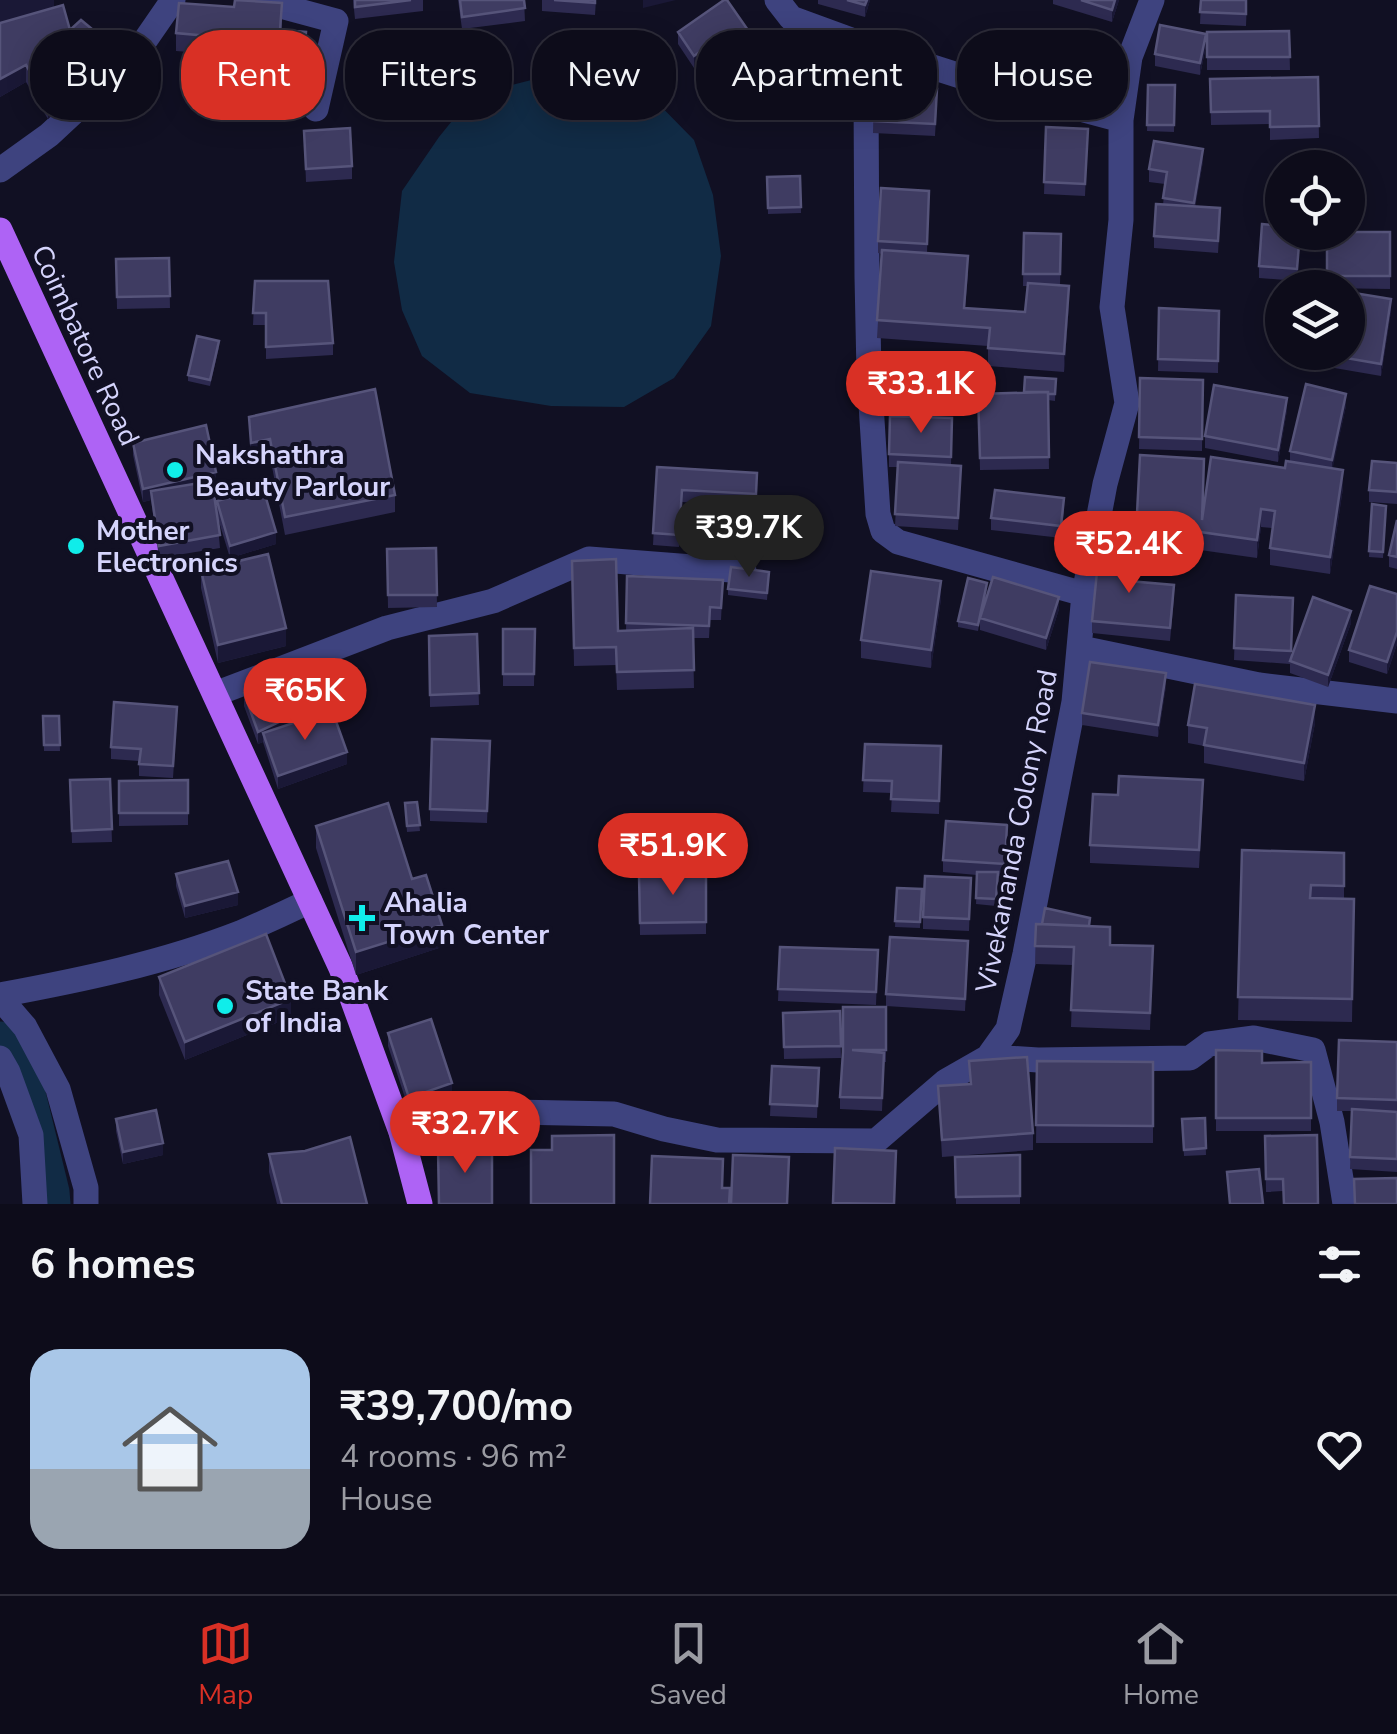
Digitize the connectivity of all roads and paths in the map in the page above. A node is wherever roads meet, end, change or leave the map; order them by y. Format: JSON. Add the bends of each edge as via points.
{"nodes":[{"id":1,"x":173,"y":0,"type":"edge"},
{"id":2,"x":258,"y":0,"type":"edge"},
{"id":3,"x":778,"y":0,"type":"edge"},
{"id":4,"x":1152,"y":0,"type":"edge"},
{"id":5,"x":824,"y":30,"type":"edge"},
{"id":6,"x":325,"y":69,"type":"edge"},
{"id":7,"x":1128,"y":70,"type":"edge"},
{"id":8,"x":866,"y":120,"type":"edge"},
{"id":9,"x":1120,"y":120,"type":"edge"},
{"id":10,"x":0,"y":170,"type":"edge"},
{"id":11,"x":0,"y":231,"type":"edge"},
{"id":12,"x":744,"y":571,"type":"edge"},
{"id":13,"x":1084,"y":594,"type":"junction"},
{"id":14,"x":1081,"y":648,"type":"junction"},
{"id":15,"x":215,"y":694,"type":"junction"},
{"id":16,"x":1396,"y":699,"type":"edge"},
{"id":17,"x":310,"y":901,"type":"junction"},
{"id":18,"x":0,"y":996,"type":"edge"},
{"id":19,"x":988,"y":1057,"type":"junction"},
{"id":20,"x":0,"y":1058,"type":"edge"},
{"id":21,"x":401,"y":1132,"type":"junction"},
{"id":22,"x":36,"y":1204,"type":"edge"},
{"id":23,"x":86,"y":1204,"type":"edge"},
{"id":24,"x":420,"y":1204,"type":"edge"},
{"id":25,"x":1345,"y":1204,"type":"edge"}],
"edges":[{"from":1,"to":10,"type":"street","via":[[135,55]]},
{"from":2,"to":6,"type":"street","via":[[336,21]]},
{"from":3,"to":5,"type":"street","via":[[791,18]]},
{"from":4,"to":7,"type":"street","name":"Vivekananda Colony Road"},
{"from":8,"to":13,"type":"street","via":[[869,373],[883,531],[898,542]]},
{"from":9,"to":13,"type":"street","name":"Vivekananda Colony Road","via":[[1121,220],[1112,307],[1127,403]]},
{"from":11,"to":15,"type":"main road","name":"Coimbatore Road"},
{"from":12,"to":15,"type":"street","via":[[589,559],[493,601],[387,628]]},
{"from":13,"to":14,"type":"street","name":"Vivekananda Colony Road"},
{"from":14,"to":16,"type":"street","via":[[1259,685]]},
{"from":14,"to":19,"type":"street","name":"Vivekananda Colony Road","via":[[1021,973],[1008,1029]]},
{"from":15,"to":17,"type":"main road","name":"Coimbatore Road"},
{"from":17,"to":18,"type":"street","via":[[166,957]]},
{"from":17,"to":21,"type":"main road","name":"Coimbatore Road"},
{"from":18,"to":23,"type":"street","via":[[26,1027],[58,1089]]},
{"from":19,"to":21,"type":"street","via":[[946,1081],[876,1141],[717,1140],[614,1114],[514,1112]]},
{"from":19,"to":25,"type":"street","via":[[1190,1058],[1209,1044],[1254,1038],[1313,1050]]},
{"from":20,"to":22,"type":"street","via":[[31,1135]]},
{"from":21,"to":24,"type":"main road","name":"Coimbatore Road"}]}
